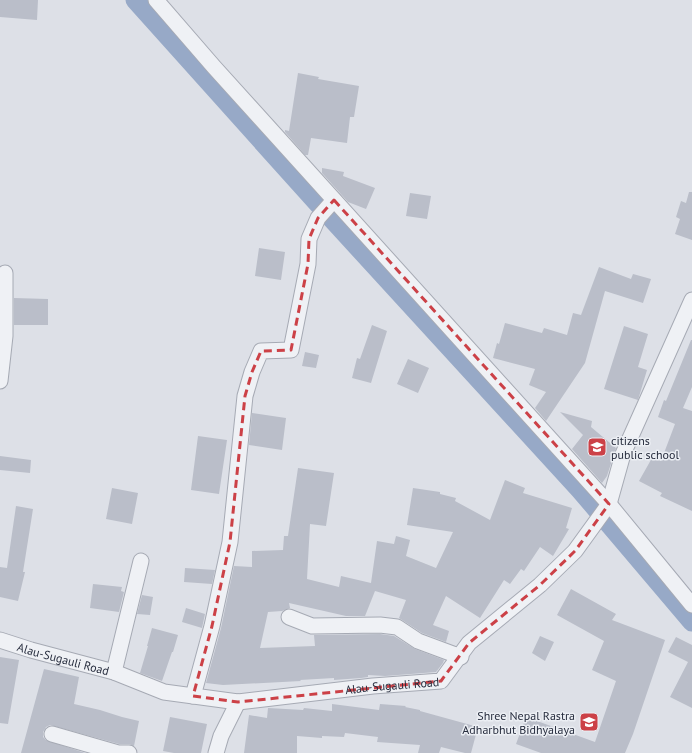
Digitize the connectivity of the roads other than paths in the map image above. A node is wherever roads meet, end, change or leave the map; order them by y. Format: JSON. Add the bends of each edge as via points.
{"nodes":[{"id":1,"x":156,"y":0,"type":"edge"},
{"id":2,"x":334,"y":200,"type":"junction"},
{"id":3,"x":5,"y":273,"type":"dead end"},
{"id":4,"x":692,"y":300,"type":"edge"},
{"id":5,"x":0,"y":381,"type":"edge"},
{"id":6,"x":604,"y":511,"type":"junction"},
{"id":7,"x":141,"y":561,"type":"dead end"},
{"id":8,"x":692,"y":605,"type":"edge"},
{"id":9,"x":289,"y":617,"type":"dead end"},
{"id":10,"x":0,"y":640,"type":"edge"},
{"id":11,"x":461,"y":657,"type":"junction"},
{"id":12,"x":114,"y":672,"type":"junction"},
{"id":13,"x":193,"y":696,"type":"junction"},
{"id":14,"x":238,"y":702,"type":"junction"},
{"id":15,"x":52,"y":734,"type":"dead end"},
{"id":16,"x":221,"y":736,"type":"junction"},
{"id":17,"x":129,"y":753,"type":"edge"},
{"id":18,"x":216,"y":753,"type":"edge"},
{"id":19,"x":227,"y":753,"type":"edge"}],
"edges":[{"from":1,"to":2,"type":"street"},
{"from":2,"to":6,"type":"street"},
{"from":2,"to":13,"type":"street","via":[[318,218],[309,239],[308,264],[291,350],[261,351],[245,396],[230,542],[212,626]]},
{"from":3,"to":5,"type":"street","via":[[5,336]]},
{"from":4,"to":6,"type":"street","via":[[623,454]]},
{"from":6,"to":8,"type":"street"},
{"from":6,"to":11,"type":"street","name":"Alau-Sugauli Road","via":[[575,551],[540,585],[470,643]]},
{"from":7,"to":12,"type":"street"},
{"from":9,"to":11,"type":"street","via":[[312,626],[397,627],[418,641]]},
{"from":10,"to":12,"type":"street","name":"Alau-Sugauli Road"},
{"from":11,"to":14,"type":"street","name":"Alau-Sugauli Road","via":[[441,682],[373,686]]},
{"from":12,"to":13,"type":"street","name":"Alau-Sugauli Road","via":[[164,692]]},
{"from":13,"to":14,"type":"street","name":"Alau-Sugauli Road"},
{"from":14,"to":16,"type":"street"},
{"from":15,"to":17,"type":"street","via":[[118,753]]},
{"from":16,"to":18,"type":"street"},
{"from":16,"to":19,"type":"street"}]}
